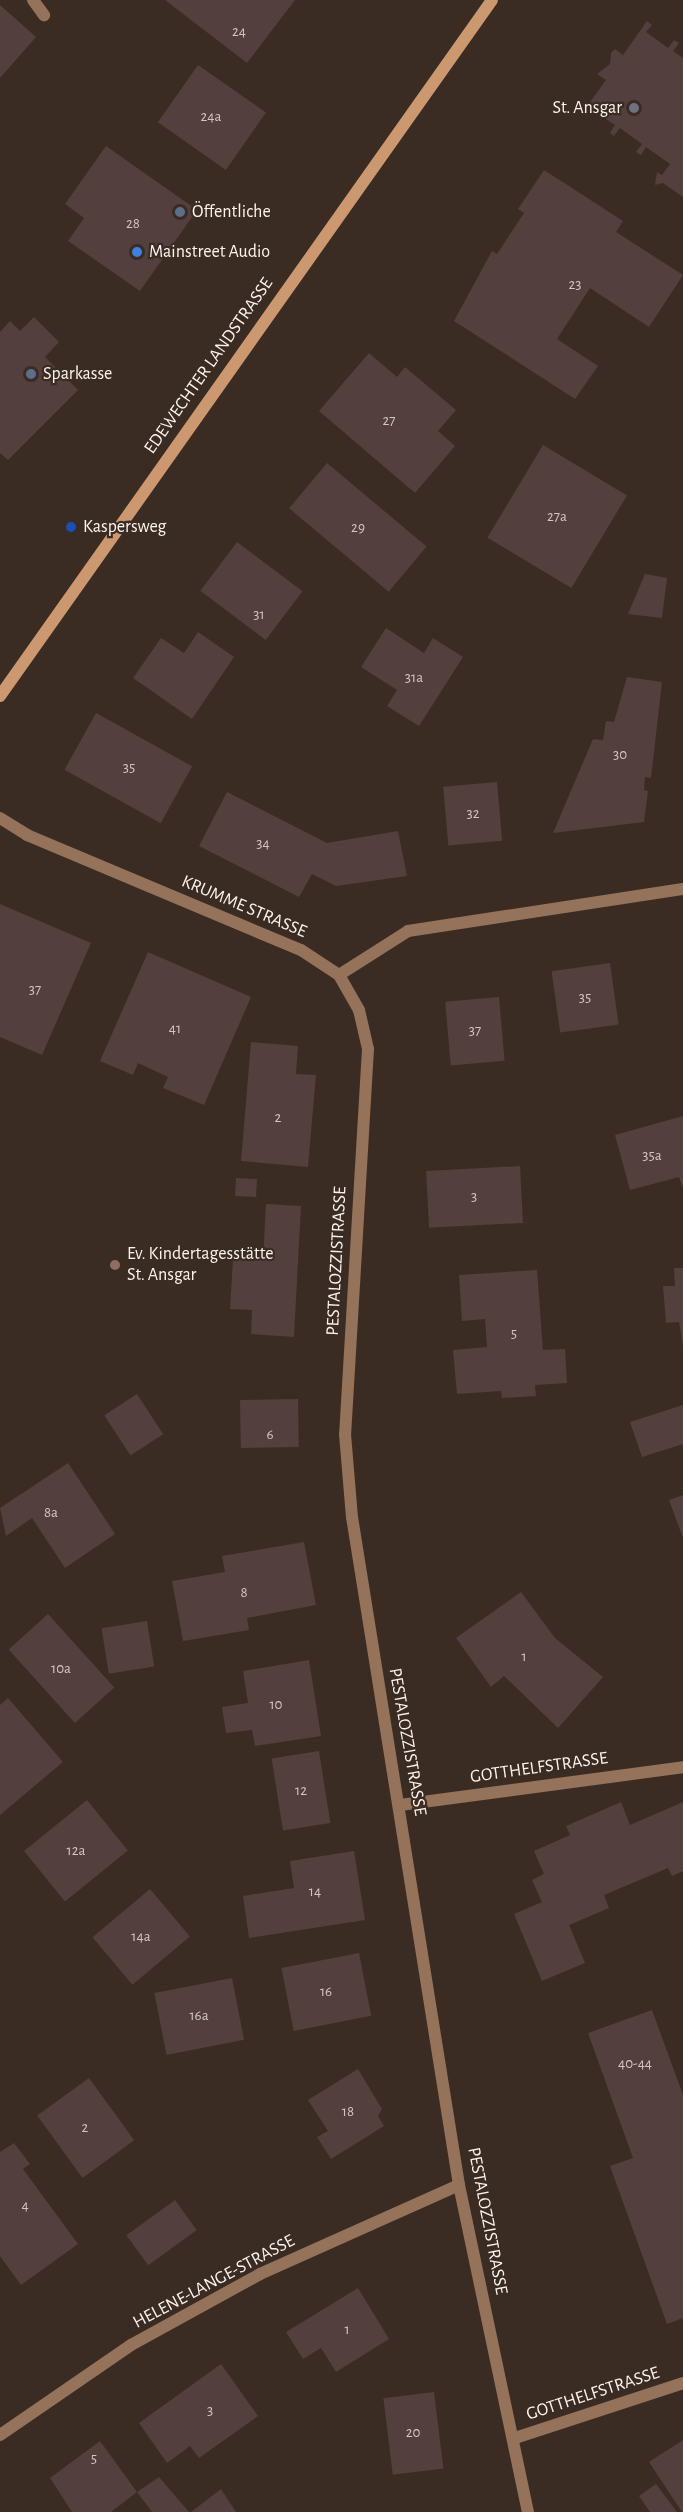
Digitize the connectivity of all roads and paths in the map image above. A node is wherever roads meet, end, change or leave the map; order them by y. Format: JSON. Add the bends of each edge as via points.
{"nodes":[{"id":1,"x":33,"y":0,"type":"edge"},
{"id":2,"x":492,"y":0,"type":"edge"},
{"id":3,"x":44,"y":15,"type":"dead end"},
{"id":4,"x":0,"y":696,"type":"edge"},
{"id":5,"x":0,"y":818,"type":"edge"},
{"id":6,"x":683,"y":889,"type":"edge"},
{"id":7,"x":339,"y":975,"type":"junction"},
{"id":8,"x":683,"y":1767,"type":"edge"},
{"id":9,"x":400,"y":1805,"type":"junction"},
{"id":10,"x":459,"y":2185,"type":"junction"},
{"id":11,"x":683,"y":2383,"type":"edge"},
{"id":12,"x":0,"y":2435,"type":"edge"},
{"id":13,"x":515,"y":2438,"type":"junction"},
{"id":14,"x":528,"y":2512,"type":"edge"}],
"edges":[{"from":1,"to":3,"type":"street"},
{"from":2,"to":4,"type":"main road","name":"EDEWECHTER LANDSTRASSE"},
{"from":5,"to":7,"type":"street","name":"KRUMME STRASSE","via":[[27,835],[301,950]]},
{"from":6,"to":7,"type":"street","via":[[408,931]]},
{"from":7,"to":9,"type":"street","name":"PESTALOZZISTRASSE","via":[[359,1010],[368,1049],[345,1434],[352,1517]]},
{"from":8,"to":9,"type":"street","name":"GOTTHELFSTRASSE"},
{"from":9,"to":10,"type":"street","name":"PESTALOZZISTRASSE"},
{"from":10,"to":12,"type":"street","name":"HELENE-LANGE-STRASSE","via":[[260,2274],[131,2345]]},
{"from":10,"to":13,"type":"street","name":"PESTALOZZISTRASSE"},
{"from":11,"to":13,"type":"street","name":"GOTTHELFSTRASSE"},
{"from":13,"to":14,"type":"street","name":"PESTALOZZISTRASSE"}]}
